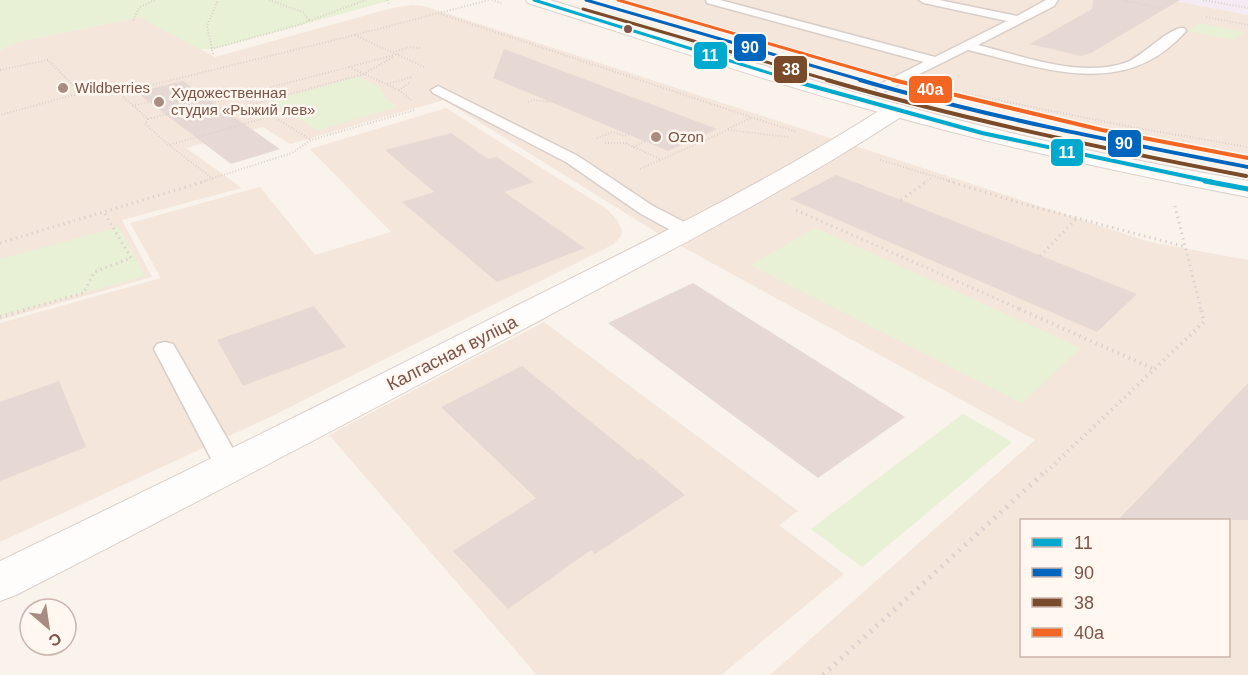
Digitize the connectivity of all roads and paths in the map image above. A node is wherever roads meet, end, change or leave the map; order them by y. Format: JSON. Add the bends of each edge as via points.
{"nodes":[{"id":1,"x":155,"y":0,"type":"edge"},
{"id":2,"x":218,"y":0,"type":"edge"},
{"id":3,"x":269,"y":0,"type":"edge"},
{"id":4,"x":366,"y":0,"type":"edge"},
{"id":5,"x":387,"y":0,"type":"edge"},
{"id":6,"x":534,"y":0,"type":"edge"},
{"id":7,"x":586,"y":0,"type":"edge"},
{"id":8,"x":924,"y":0,"type":"edge"},
{"id":9,"x":989,"y":0,"type":"edge"},
{"id":10,"x":1051,"y":0,"type":"edge"},
{"id":11,"x":1203,"y":0,"type":"edge"},
{"id":12,"x":711,"y":1,"type":"edge"},
{"id":13,"x":389,"y":4,"type":"dead end"},
{"id":14,"x":1248,"y":8,"type":"edge"},
{"id":15,"x":968,"y":10,"type":"junction"},
{"id":16,"x":441,"y":14,"type":"dead end"},
{"id":17,"x":1202,"y":16,"type":"dead end"},
{"id":18,"x":133,"y":20,"type":"dead end"},
{"id":19,"x":1018,"y":20,"type":"junction"},
{"id":20,"x":310,"y":21,"type":"junction"},
{"id":21,"x":1248,"y":25,"type":"edge"},
{"id":22,"x":1180,"y":31,"type":"dead end"},
{"id":23,"x":355,"y":35,"type":"dead end"},
{"id":24,"x":967,"y":46,"type":"junction"},
{"id":25,"x":302,"y":48,"type":"junction"},
{"id":26,"x":420,"y":48,"type":"dead end"},
{"id":27,"x":211,"y":49,"type":"junction"},
{"id":28,"x":307,"y":50,"type":"dead end"},
{"id":29,"x":393,"y":52,"type":"dead end"},
{"id":30,"x":213,"y":54,"type":"dead end"},
{"id":31,"x":934,"y":61,"type":"junction"},
{"id":32,"x":336,"y":65,"type":"dead end"},
{"id":33,"x":349,"y":67,"type":"junction"},
{"id":34,"x":344,"y":68,"type":"junction"},
{"id":35,"x":0,"y":70,"type":"edge"},
{"id":36,"x":195,"y":74,"type":"junction"},
{"id":37,"x":364,"y":74,"type":"junction"},
{"id":38,"x":200,"y":76,"type":"dead end"},
{"id":39,"x":903,"y":78,"type":"junction"},
{"id":40,"x":399,"y":90,"type":"dead end"},
{"id":41,"x":438,"y":90,"type":"dead end"},
{"id":42,"x":81,"y":93,"type":"junction"},
{"id":43,"x":119,"y":93,"type":"junction"},
{"id":44,"x":228,"y":93,"type":"dead end"},
{"id":45,"x":237,"y":96,"type":"junction"},
{"id":46,"x":454,"y":99,"type":"junction"},
{"id":47,"x":889,"y":99,"type":"junction"},
{"id":48,"x":149,"y":102,"type":"dead end"},
{"id":49,"x":253,"y":104,"type":"junction"},
{"id":50,"x":131,"y":106,"type":"junction"},
{"id":51,"x":9,"y":108,"type":"dead end"},
{"id":52,"x":14,"y":111,"type":"junction"},
{"id":53,"x":0,"y":115,"type":"edge"},
{"id":54,"x":272,"y":116,"type":"junction"},
{"id":55,"x":751,"y":118,"type":"junction"},
{"id":56,"x":148,"y":119,"type":"junction"},
{"id":57,"x":728,"y":130,"type":"junction"},
{"id":58,"x":629,"y":134,"type":"dead end"},
{"id":59,"x":801,"y":134,"type":"dead end"},
{"id":60,"x":798,"y":138,"type":"dead end"},
{"id":61,"x":311,"y":140,"type":"junction"},
{"id":62,"x":646,"y":141,"type":"dead end"},
{"id":63,"x":169,"y":145,"type":"junction"},
{"id":64,"x":632,"y":147,"type":"junction"},
{"id":65,"x":1248,"y":147,"type":"edge"},
{"id":66,"x":877,"y":159,"type":"dead end"},
{"id":67,"x":661,"y":160,"type":"junction"},
{"id":68,"x":1248,"y":167,"type":"edge"},
{"id":69,"x":634,"y":172,"type":"dead end"},
{"id":70,"x":933,"y":176,"type":"junction"},
{"id":71,"x":213,"y":179,"type":"junction"},
{"id":72,"x":1248,"y":189,"type":"edge"},
{"id":73,"x":1173,"y":199,"type":"dead end"},
{"id":74,"x":901,"y":200,"type":"dead end"},
{"id":75,"x":793,"y":208,"type":"dead end"},
{"id":76,"x":104,"y":212,"type":"junction"},
{"id":77,"x":1077,"y":218,"type":"junction"},
{"id":78,"x":687,"y":231,"type":"junction"},
{"id":79,"x":0,"y":243,"type":"edge"},
{"id":80,"x":1186,"y":247,"type":"junction"},
{"id":81,"x":1040,"y":256,"type":"dead end"},
{"id":82,"x":0,"y":317,"type":"edge"},
{"id":83,"x":165,"y":349,"type":"dead end"},
{"id":84,"x":1154,"y":369,"type":"junction"},
{"id":85,"x":230,"y":468,"type":"junction"},
{"id":86,"x":0,"y":582,"type":"edge"},
{"id":87,"x":823,"y":675,"type":"edge"}],
"edges":[{"from":1,"to":18,"type":"path","via":[[140,8]]},
{"from":2,"to":27,"type":"path","via":[[207,26]]},
{"from":3,"to":20,"type":"path","via":[[303,12]]},
{"from":4,"to":20,"type":"path"},
{"from":5,"to":13,"type":"path"},
{"from":6,"to":47,"type":"main road"},
{"from":7,"to":47,"type":"main road"},
{"from":8,"to":15,"type":"lane"},
{"from":9,"to":15,"type":"lane"},
{"from":10,"to":19,"type":"lane"},
{"from":11,"to":14,"type":"path"},
{"from":12,"to":31,"type":"lane"},
{"from":15,"to":19,"type":"lane"},
{"from":16,"to":55,"type":"path"},
{"from":17,"to":21,"type":"path"},
{"from":19,"to":24,"type":"lane"},
{"from":20,"to":27,"type":"path"},
{"from":22,"to":24,"type":"lane","via":[[1132,65],[1112,69],[1056,67]]},
{"from":23,"to":25,"type":"path"},
{"from":24,"to":31,"type":"lane"},
{"from":25,"to":28,"type":"path"},
{"from":25,"to":36,"type":"path"},
{"from":26,"to":29,"type":"path"},
{"from":27,"to":30,"type":"path"},
{"from":31,"to":39,"type":"lane"},
{"from":32,"to":34,"type":"path"},
{"from":33,"to":34,"type":"path"},
{"from":33,"to":37,"type":"path"},
{"from":33,"to":37,"type":"path","via":[[399,54]]},
{"from":34,"to":45,"type":"path"},
{"from":35,"to":42,"type":"path","via":[[48,60]]},
{"from":36,"to":38,"type":"path"},
{"from":36,"to":43,"type":"path"},
{"from":37,"to":40,"type":"path"},
{"from":37,"to":49,"type":"path"},
{"from":39,"to":47,"type":"lane"},
{"from":39,"to":65,"type":"path","via":[[1079,117]]},
{"from":41,"to":46,"type":"lane"},
{"from":42,"to":43,"type":"path"},
{"from":42,"to":52,"type":"path"},
{"from":43,"to":50,"type":"path"},
{"from":44,"to":45,"type":"path"},
{"from":45,"to":49,"type":"path"},
{"from":45,"to":56,"type":"path"},
{"from":46,"to":61,"type":"path"},
{"from":46,"to":78,"type":"lane","via":[[572,159],[647,210]]},
{"from":47,"to":68,"type":"main road"},
{"from":47,"to":72,"type":"main road","via":[[1090,158]]},
{"from":47,"to":78,"type":"main road","name":"Калгасная вуліца","via":[[847,142]]},
{"from":48,"to":50,"type":"path"},
{"from":49,"to":54,"type":"path"},
{"from":50,"to":56,"type":"path"},
{"from":51,"to":52,"type":"path"},
{"from":52,"to":53,"type":"path"},
{"from":54,"to":61,"type":"path"},
{"from":54,"to":63,"type":"path"},
{"from":55,"to":57,"type":"path"},
{"from":55,"to":59,"type":"path"},
{"from":56,"to":63,"type":"path","via":[[145,124]]},
{"from":57,"to":60,"type":"path"},
{"from":57,"to":67,"type":"path"},
{"from":58,"to":64,"type":"path","via":[[613,132],[595,141]]},
{"from":61,"to":71,"type":"path","via":[[292,153]]},
{"from":62,"to":64,"type":"path"},
{"from":63,"to":71,"type":"path"},
{"from":64,"to":67,"type":"path"},
{"from":66,"to":70,"type":"path"},
{"from":67,"to":69,"type":"path"},
{"from":70,"to":74,"type":"path"},
{"from":70,"to":77,"type":"path"},
{"from":71,"to":76,"type":"path"},
{"from":73,"to":80,"type":"path"},
{"from":75,"to":84,"type":"path"},
{"from":76,"to":79,"type":"path"},
{"from":76,"to":82,"type":"path","via":[[131,258],[94,272],[84,293]]},
{"from":77,"to":80,"type":"path"},
{"from":77,"to":81,"type":"path"},
{"from":78,"to":85,"type":"main road","name":"Калгасная вуліца"},
{"from":80,"to":84,"type":"path","via":[[1204,322]]},
{"from":83,"to":85,"type":"lane"},
{"from":84,"to":87,"type":"path"},
{"from":85,"to":86,"type":"main road","name":"Калгасная вуліца"}]}
